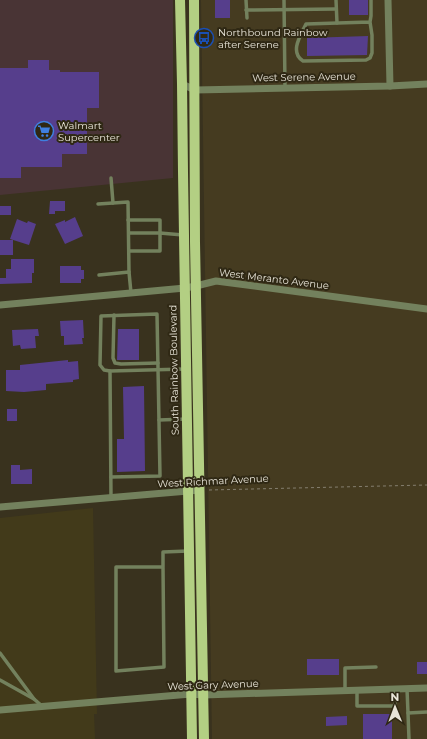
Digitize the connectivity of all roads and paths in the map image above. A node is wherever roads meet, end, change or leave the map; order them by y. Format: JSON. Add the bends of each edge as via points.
{"nodes":[{"id":1,"x":180,"y":0,"type":"edge"},
{"id":2,"x":194,"y":0,"type":"edge"},
{"id":3,"x":246,"y":0,"type":"edge"},
{"id":4,"x":284,"y":0,"type":"edge"},
{"id":5,"x":336,"y":0,"type":"edge"},
{"id":6,"x":371,"y":0,"type":"edge"},
{"id":7,"x":388,"y":0,"type":"edge"},
{"id":8,"x":336,"y":9,"type":"junction"},
{"id":9,"x":246,"y":10,"type":"junction"},
{"id":10,"x":284,"y":10,"type":"junction"},
{"id":11,"x":247,"y":18,"type":"dead end"},
{"id":12,"x":370,"y":22,"type":"junction"},
{"id":13,"x":336,"y":23,"type":"junction"},
{"id":14,"x":182,"y":84,"type":"junction"},
{"id":15,"x":427,"y":84,"type":"edge"},
{"id":16,"x":390,"y":86,"type":"junction"},
{"id":17,"x":285,"y":88,"type":"junction"},
{"id":18,"x":195,"y":90,"type":"junction"},
{"id":19,"x":111,"y":178,"type":"dead end"},
{"id":20,"x":113,"y":203,"type":"junction"},
{"id":21,"x":98,"y":204,"type":"dead end"},
{"id":22,"x":128,"y":220,"type":"junction"},
{"id":23,"x":160,"y":233,"type":"junction"},
{"id":24,"x":128,"y":234,"type":"junction"},
{"id":25,"x":184,"y":235,"type":"junction"},
{"id":26,"x":129,"y":251,"type":"junction"},
{"id":27,"x":130,"y":272,"type":"junction"},
{"id":28,"x":99,"y":274,"type":"dead end"},
{"id":29,"x":196,"y":286,"type":"junction"},
{"id":30,"x":185,"y":288,"type":"junction"},
{"id":31,"x":131,"y":293,"type":"junction"},
{"id":32,"x":0,"y":305,"type":"edge"},
{"id":33,"x":427,"y":309,"type":"edge"},
{"id":34,"x":114,"y":315,"type":"junction"},
{"id":35,"x":158,"y":363,"type":"junction"},
{"id":36,"x":186,"y":369,"type":"junction"},
{"id":37,"x":158,"y":370,"type":"junction"},
{"id":38,"x":110,"y":371,"type":"junction"},
{"id":39,"x":187,"y":419,"type":"junction"},
{"id":40,"x":159,"y":420,"type":"junction"},
{"id":41,"x":111,"y":477,"type":"junction"},
{"id":42,"x":427,"y":485,"type":"edge"},
{"id":43,"x":200,"y":490,"type":"junction"},
{"id":44,"x":188,"y":491,"type":"junction"},
{"id":45,"x":111,"y":498,"type":"junction"},
{"id":46,"x":0,"y":507,"type":"edge"},
{"id":47,"x":189,"y":551,"type":"junction"},
{"id":48,"x":163,"y":567,"type":"junction"},
{"id":49,"x":0,"y":653,"type":"edge"},
{"id":50,"x":376,"y":667,"type":"dead end"},
{"id":51,"x":0,"y":680,"type":"edge"},
{"id":52,"x":427,"y":688,"type":"edge"},
{"id":53,"x":395,"y":689,"type":"junction"},
{"id":54,"x":407,"y":689,"type":"junction"},
{"id":55,"x":345,"y":690,"type":"junction"},
{"id":56,"x":357,"y":690,"type":"junction"},
{"id":57,"x":191,"y":694,"type":"junction"},
{"id":58,"x":203,"y":695,"type":"junction"},
{"id":59,"x":34,"y":699,"type":"junction"},
{"id":60,"x":43,"y":707,"type":"junction"},
{"id":61,"x":0,"y":710,"type":"edge"},
{"id":62,"x":427,"y":712,"type":"edge"},
{"id":63,"x":408,"y":713,"type":"junction"},
{"id":64,"x":192,"y":739,"type":"edge"},
{"id":65,"x":204,"y":739,"type":"edge"},
{"id":66,"x":409,"y":739,"type":"edge"}],
"edges":[{"from":1,"to":14,"type":"main road","name":"South Rainbow Boulevard"},
{"from":2,"to":18,"type":"main road"},
{"from":3,"to":9,"type":"lane"},
{"from":4,"to":10,"type":"lane"},
{"from":5,"to":8,"type":"lane"},
{"from":6,"to":12,"type":"lane"},
{"from":7,"to":16,"type":"street"},
{"from":8,"to":10,"type":"lane"},
{"from":8,"to":13,"type":"lane"},
{"from":9,"to":10,"type":"lane"},
{"from":9,"to":11,"type":"lane"},
{"from":10,"to":17,"type":"lane"},
{"from":12,"to":13,"type":"lane"},
{"from":12,"to":13,"type":"lane","via":[[370,58],[303,61],[299,59],[297,44],[306,24]]},
{"from":14,"to":18,"type":"street","name":"West Serene Avenue"},
{"from":14,"to":25,"type":"main road","name":"South Rainbow Boulevard"},
{"from":15,"to":16,"type":"street","name":"West Serene Avenue"},
{"from":16,"to":17,"type":"street","name":"West Serene Avenue"},
{"from":17,"to":18,"type":"street","name":"West Serene Avenue"},
{"from":18,"to":29,"type":"main road"},
{"from":19,"to":20,"type":"lane"},
{"from":20,"to":21,"type":"lane"},
{"from":20,"to":22,"type":"lane","via":[[128,202]]},
{"from":22,"to":23,"type":"lane","via":[[160,220]]},
{"from":22,"to":24,"type":"lane"},
{"from":23,"to":24,"type":"lane"},
{"from":23,"to":25,"type":"lane"},
{"from":23,"to":26,"type":"lane","via":[[160,251]]},
{"from":24,"to":26,"type":"lane"},
{"from":25,"to":30,"type":"main road","name":"South Rainbow Boulevard"},
{"from":26,"to":27,"type":"lane"},
{"from":27,"to":28,"type":"lane"},
{"from":27,"to":31,"type":"lane"},
{"from":29,"to":30,"type":"street","name":"West Meranto Avenue"},
{"from":29,"to":33,"type":"street","name":"West Meranto Avenue","via":[[216,281]]},
{"from":29,"to":43,"type":"main road"},
{"from":30,"to":31,"type":"street","name":"West Meranto Avenue"},
{"from":30,"to":36,"type":"main road","name":"South Rainbow Boulevard"},
{"from":31,"to":32,"type":"street","name":"West Meranto Avenue"},
{"from":34,"to":35,"type":"lane","via":[[115,363]]},
{"from":34,"to":35,"type":"lane","via":[[157,314]]},
{"from":34,"to":38,"type":"lane","via":[[101,316],[100,365],[104,370]]},
{"from":35,"to":37,"type":"lane"},
{"from":36,"to":37,"type":"lane"},
{"from":36,"to":39,"type":"main road","name":"South Rainbow Boulevard"},
{"from":37,"to":38,"type":"lane"},
{"from":37,"to":40,"type":"lane"},
{"from":38,"to":41,"type":"lane"},
{"from":39,"to":40,"type":"lane"},
{"from":39,"to":44,"type":"main road","name":"South Rainbow Boulevard"},
{"from":40,"to":41,"type":"lane","via":[[160,476]]},
{"from":41,"to":45,"type":"lane"},
{"from":42,"to":43,"type":"path","name":"West Richmar Avenue"},
{"from":43,"to":44,"type":"street","name":"West Richmar Avenue"},
{"from":43,"to":58,"type":"main road"},
{"from":44,"to":45,"type":"street","name":"West Richmar Avenue"},
{"from":44,"to":47,"type":"main road","name":"South Rainbow Boulevard"},
{"from":45,"to":46,"type":"street","name":"West Richmar Avenue"},
{"from":47,"to":48,"type":"lane","via":[[163,552]]},
{"from":47,"to":57,"type":"main road","name":"South Rainbow Boulevard"},
{"from":48,"to":48,"type":"lane","via":[[116,567],[116,671],[164,667]]},
{"from":49,"to":59,"type":"lane"},
{"from":50,"to":55,"type":"lane","via":[[345,668]]},
{"from":51,"to":59,"type":"lane"},
{"from":52,"to":54,"type":"street","name":"West Gary Avenue"},
{"from":53,"to":54,"type":"street","name":"West Gary Avenue"},
{"from":53,"to":56,"type":"street","name":"West Gary Avenue"},
{"from":53,"to":56,"type":"lane","via":[[395,706],[357,706]]},
{"from":54,"to":63,"type":"lane"},
{"from":55,"to":56,"type":"street","name":"West Gary Avenue"},
{"from":55,"to":58,"type":"street","name":"West Gary Avenue"},
{"from":57,"to":58,"type":"street","name":"West Gary Avenue"},
{"from":57,"to":60,"type":"street","name":"West Gary Avenue"},
{"from":57,"to":64,"type":"main road","name":"South Rainbow Boulevard"},
{"from":58,"to":65,"type":"main road"},
{"from":59,"to":60,"type":"lane"},
{"from":60,"to":61,"type":"street","name":"West Gary Avenue"},
{"from":62,"to":63,"type":"lane"},
{"from":63,"to":66,"type":"lane"}]}
